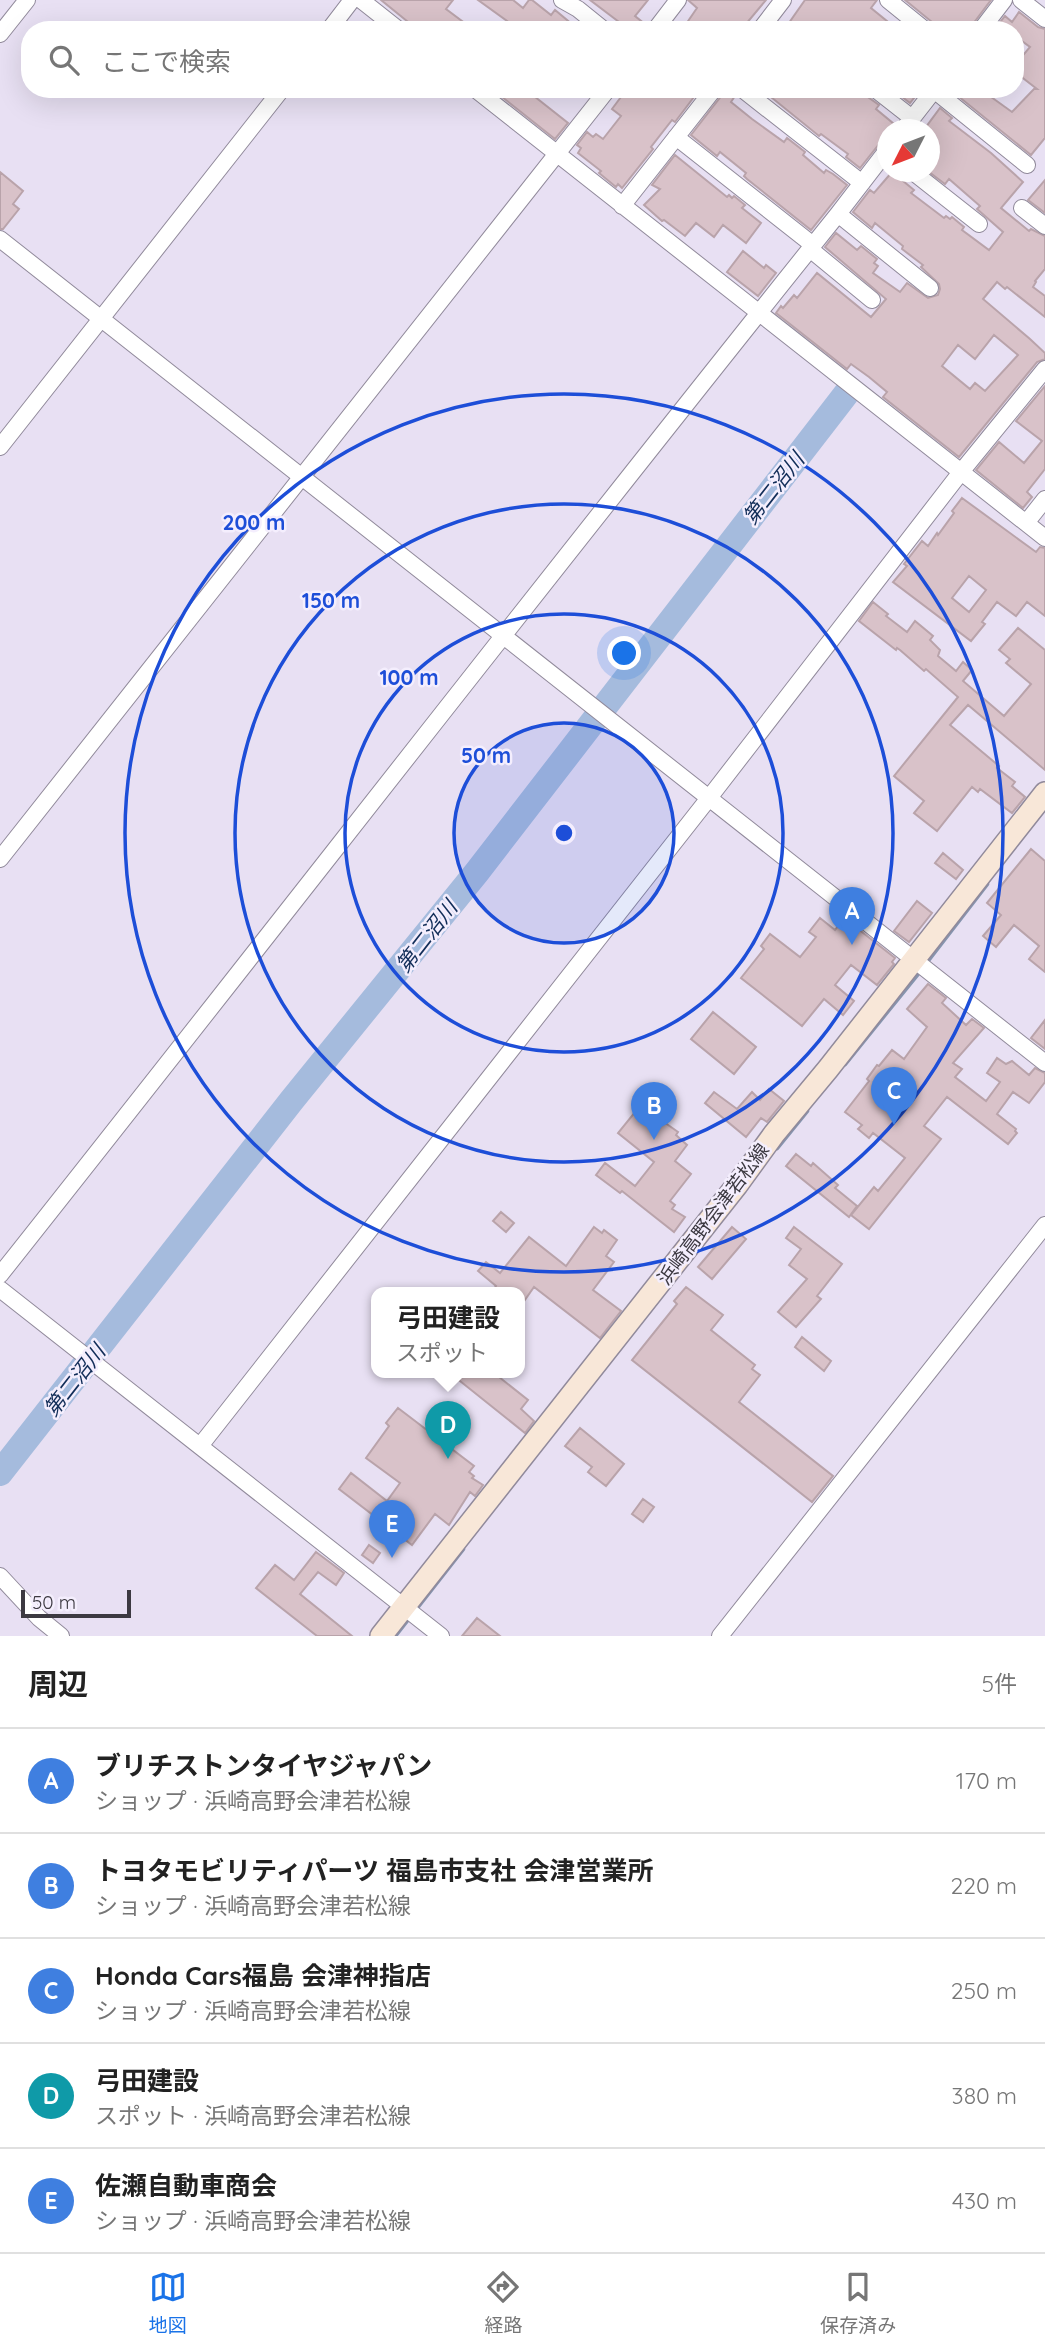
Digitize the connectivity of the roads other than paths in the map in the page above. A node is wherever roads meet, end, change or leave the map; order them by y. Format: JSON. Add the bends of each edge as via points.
{"nodes":[{"id":1,"x":27,"y":0,"type":"edge"},
{"id":2,"x":352,"y":0,"type":"edge"},
{"id":3,"x":361,"y":0,"type":"edge"},
{"id":4,"x":562,"y":0,"type":"edge"},
{"id":5,"x":678,"y":0,"type":"edge"},
{"id":6,"x":783,"y":0,"type":"edge"},
{"id":7,"x":888,"y":0,"type":"edge"},
{"id":8,"x":1004,"y":0,"type":"edge"},
{"id":9,"x":1021,"y":0,"type":"edge"},
{"id":10,"x":1045,"y":19,"type":"edge"},
{"id":11,"x":336,"y":21,"type":"edge"},
{"id":12,"x":388,"y":21,"type":"edge"},
{"id":13,"x":593,"y":21,"type":"edge"},
{"id":14,"x":662,"y":21,"type":"edge"},
{"id":15,"x":767,"y":21,"type":"edge"},
{"id":16,"x":914,"y":21,"type":"edge"},
{"id":17,"x":988,"y":21,"type":"edge"},
{"id":18,"x":0,"y":34,"type":"edge"},
{"id":19,"x":275,"y":98,"type":"edge"},
{"id":20,"x":486,"y":98,"type":"edge"},
{"id":21,"x":601,"y":98,"type":"edge"},
{"id":22,"x":707,"y":98,"type":"edge"},
{"id":23,"x":754,"y":98,"type":"edge"},
{"id":24,"x":883,"y":98,"type":"edge"},
{"id":25,"x":928,"y":98,"type":"edge"},
{"id":26,"x":944,"y":98,"type":"edge"},
{"id":27,"x":903,"y":119,"type":"edge"},
{"id":28,"x":912,"y":119,"type":"edge"},
{"id":29,"x":676,"y":137,"type":"junction"},
{"id":30,"x":557,"y":154,"type":"junction"},
{"id":31,"x":877,"y":163,"type":"edge"},
{"id":32,"x":1027,"y":165,"type":"dead end"},
{"id":33,"x":926,"y":182,"type":"edge"},
{"id":34,"x":862,"y":183,"type":"junction"},
{"id":35,"x":622,"y":206,"type":"junction"},
{"id":36,"x":1022,"y":208,"type":"dead end"},
{"id":37,"x":838,"y":214,"type":"junction"},
{"id":38,"x":979,"y":224,"type":"dead end"},
{"id":39,"x":1045,"y":226,"type":"edge"},
{"id":40,"x":0,"y":239,"type":"edge"},
{"id":41,"x":812,"y":247,"type":"junction"},
{"id":42,"x":930,"y":288,"type":"dead end"},
{"id":43,"x":872,"y":300,"type":"dead end"},
{"id":44,"x":758,"y":313,"type":"junction"},
{"id":45,"x":101,"y":320,"type":"junction"},
{"id":46,"x":1045,"y":369,"type":"edge"},
{"id":47,"x":0,"y":447,"type":"edge"},
{"id":48,"x":961,"y":472,"type":"junction"},
{"id":49,"x":302,"y":478,"type":"junction"},
{"id":50,"x":1045,"y":499,"type":"edge"},
{"id":51,"x":1026,"y":523,"type":"junction"},
{"id":52,"x":1045,"y":538,"type":"edge"},
{"id":53,"x":502,"y":635,"type":"junction"},
{"id":54,"x":1045,"y":793,"type":"edge"},
{"id":55,"x":709,"y":798,"type":"junction"},
{"id":56,"x":0,"y":859,"type":"edge"},
{"id":57,"x":920,"y":965,"type":"junction"},
{"id":58,"x":1045,"y":1063,"type":"edge"},
{"id":59,"x":1045,"y":1225,"type":"edge"},
{"id":60,"x":0,"y":1275,"type":"edge"},
{"id":61,"x":0,"y":1289,"type":"edge"},
{"id":62,"x":200,"y":1446,"type":"junction"},
{"id":63,"x":0,"y":1576,"type":"edge"},
{"id":64,"x":411,"y":1613,"type":"junction"},
{"id":65,"x":61,"y":1636,"type":"edge"},
{"id":66,"x":381,"y":1636,"type":"edge"},
{"id":67,"x":441,"y":1636,"type":"edge"},
{"id":68,"x":720,"y":1636,"type":"edge"}],
"edges":[{"from":1,"to":18,"type":"street"},
{"from":2,"to":11,"type":"street"},
{"from":3,"to":12,"type":"street"},
{"from":4,"to":13,"type":"street"},
{"from":5,"to":14,"type":"street"},
{"from":6,"to":15,"type":"street"},
{"from":7,"to":16,"type":"street"},
{"from":8,"to":17,"type":"street"},
{"from":9,"to":10,"type":"street"},
{"from":19,"to":45,"type":"street"},
{"from":20,"to":30,"type":"street"},
{"from":21,"to":30,"type":"street"},
{"from":22,"to":29,"type":"street"},
{"from":23,"to":34,"type":"street"},
{"from":24,"to":27,"type":"street"},
{"from":25,"to":28,"type":"street"},
{"from":26,"to":32,"type":"street"},
{"from":29,"to":35,"type":"street"},
{"from":29,"to":41,"type":"street"},
{"from":30,"to":35,"type":"street"},
{"from":30,"to":49,"type":"street"},
{"from":31,"to":34,"type":"street"},
{"from":33,"to":38,"type":"street"},
{"from":34,"to":37,"type":"street"},
{"from":35,"to":44,"type":"street"},
{"from":36,"to":39,"type":"street"},
{"from":37,"to":41,"type":"street"},
{"from":37,"to":42,"type":"street"},
{"from":40,"to":45,"type":"street"},
{"from":41,"to":43,"type":"street"},
{"from":41,"to":44,"type":"street"},
{"from":44,"to":48,"type":"street"},
{"from":44,"to":53,"type":"street"},
{"from":45,"to":47,"type":"street"},
{"from":45,"to":49,"type":"street"},
{"from":46,"to":48,"type":"street"},
{"from":48,"to":51,"type":"street"},
{"from":48,"to":55,"type":"street"},
{"from":49,"to":53,"type":"street"},
{"from":49,"to":56,"type":"street"},
{"from":50,"to":51,"type":"street"},
{"from":51,"to":52,"type":"street"},
{"from":53,"to":55,"type":"street"},
{"from":53,"to":60,"type":"street"},
{"from":54,"to":57,"type":"main road","name":"浜崎高野会津若松線"},
{"from":55,"to":57,"type":"street"},
{"from":55,"to":62,"type":"street"},
{"from":57,"to":58,"type":"street"},
{"from":57,"to":64,"type":"main road","name":"浜崎高野会津若松線","via":[[774,1134]]},
{"from":59,"to":68,"type":"street"},
{"from":61,"to":62,"type":"street"},
{"from":62,"to":64,"type":"street"},
{"from":63,"to":65,"type":"street"},
{"from":64,"to":66,"type":"main road","name":"浜崎高野会津若松線"},
{"from":64,"to":67,"type":"street"}]}
